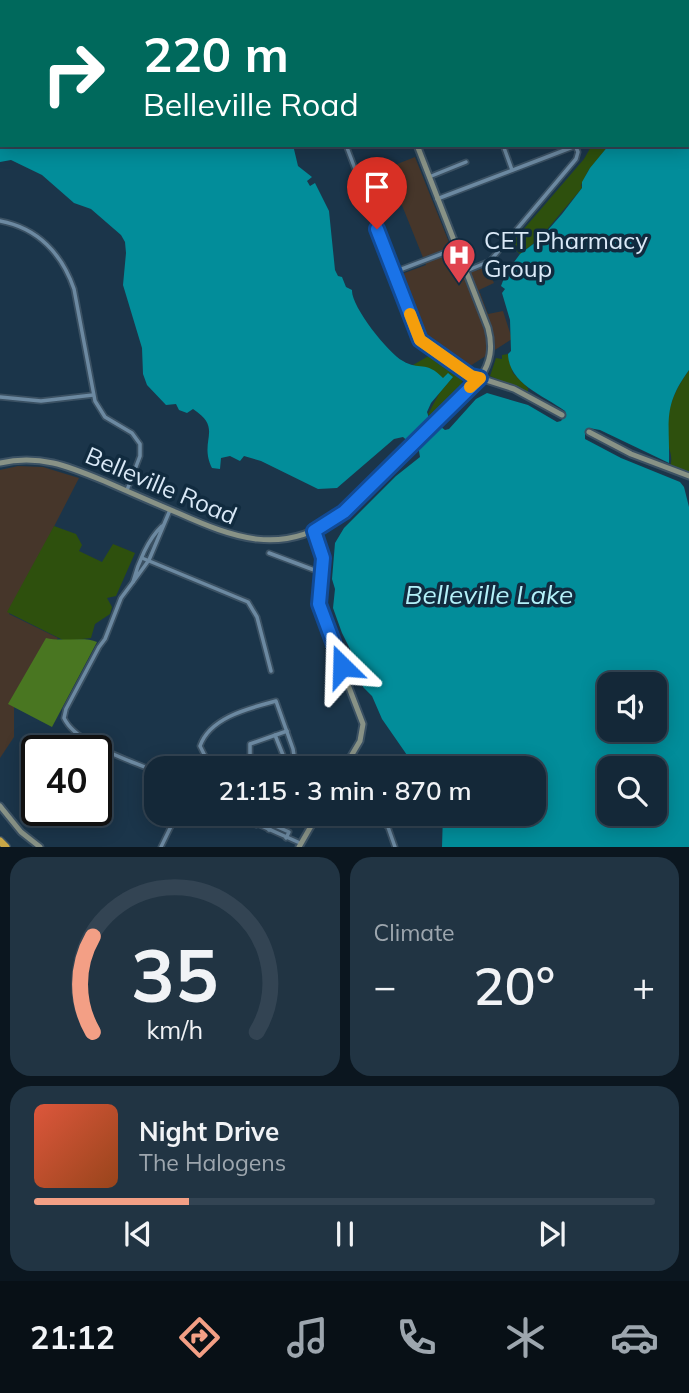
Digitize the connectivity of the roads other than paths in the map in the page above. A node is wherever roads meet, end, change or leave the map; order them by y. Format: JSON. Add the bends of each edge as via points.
{"nodes":[{"id":1,"x":347,"y":147,"type":"edge"},
{"id":2,"x":418,"y":147,"type":"edge"},
{"id":3,"x":504,"y":147,"type":"edge"},
{"id":4,"x":573,"y":147,"type":"edge"},
{"id":5,"x":576,"y":147,"type":"edge"},
{"id":6,"x":466,"y":162,"type":"dead end"},
{"id":7,"x":512,"y":170,"type":"junction"},
{"id":8,"x":429,"y":177,"type":"junction"},
{"id":9,"x":437,"y":199,"type":"junction"},
{"id":10,"x":0,"y":221,"type":"edge"},
{"id":11,"x":457,"y":248,"type":"junction"},
{"id":12,"x":466,"y":271,"type":"junction"},
{"id":13,"x":394,"y":272,"type":"junction"},
{"id":14,"x":480,"y":378,"type":"junction"},
{"id":15,"x":93,"y":395,"type":"junction"},
{"id":16,"x":0,"y":397,"type":"edge"},
{"id":17,"x":562,"y":415,"type":"dead end"},
{"id":18,"x":589,"y":432,"type":"dead end"},
{"id":19,"x":0,"y":463,"type":"edge"},
{"id":20,"x":689,"y":476,"type":"edge"},
{"id":21,"x":126,"y":491,"type":"junction"},
{"id":22,"x":170,"y":510,"type":"junction"},
{"id":23,"x":162,"y":526,"type":"junction"},
{"id":24,"x":314,"y":531,"type":"junction"},
{"id":25,"x":269,"y":553,"type":"dead end"},
{"id":26,"x":142,"y":558,"type":"junction"},
{"id":27,"x":149,"y":560,"type":"junction"},
{"id":28,"x":322,"y":573,"type":"junction"},
{"id":29,"x":133,"y":582,"type":"junction"},
{"id":30,"x":271,"y":671,"type":"dead end"},
{"id":31,"x":288,"y":731,"type":"junction"},
{"id":32,"x":275,"y":735,"type":"junction"},
{"id":33,"x":204,"y":756,"type":"edge"},
{"id":34,"x":250,"y":756,"type":"edge"},
{"id":35,"x":283,"y":756,"type":"edge"},
{"id":36,"x":294,"y":756,"type":"edge"},
{"id":37,"x":351,"y":756,"type":"edge"},
{"id":38,"x":144,"y":767,"type":"edge"},
{"id":39,"x":0,"y":806,"type":"edge"},
{"id":40,"x":171,"y":826,"type":"edge"},
{"id":41,"x":259,"y":826,"type":"edge"},
{"id":42,"x":310,"y":826,"type":"edge"},
{"id":43,"x":387,"y":826,"type":"edge"},
{"id":44,"x":269,"y":830,"type":"junction"},
{"id":45,"x":284,"y":837,"type":"junction"},
{"id":46,"x":0,"y":841,"type":"edge"},
{"id":47,"x":300,"y":845,"type":"edge"},
{"id":48,"x":6,"y":847,"type":"edge"},
{"id":49,"x":40,"y":847,"type":"edge"},
{"id":50,"x":161,"y":847,"type":"edge"},
{"id":51,"x":395,"y":847,"type":"edge"}],
"edges":[{"from":1,"to":13,"type":"street"},
{"from":2,"to":8,"type":"main road"},
{"from":3,"to":7,"type":"street"},
{"from":4,"to":7,"type":"street"},
{"from":5,"to":12,"type":"street","via":[[576,159],[490,261]]},
{"from":6,"to":8,"type":"street"},
{"from":7,"to":9,"type":"street"},
{"from":8,"to":9,"type":"main road"},
{"from":9,"to":11,"type":"main road"},
{"from":10,"to":15,"type":"street","via":[[41,239],[59,257],[74,289]]},
{"from":11,"to":12,"type":"main road"},
{"from":11,"to":13,"type":"street"},
{"from":12,"to":14,"type":"main road","name":"Belleville Road","via":[[490,333],[489,360]]},
{"from":13,"to":14,"type":"street","via":[[420,340]]},
{"from":14,"to":17,"type":"main road","via":[[514,389]]},
{"from":14,"to":24,"type":"main road","name":"Belleville Road","via":[[344,512]]},
{"from":15,"to":16,"type":"street","via":[[41,401]]},
{"from":15,"to":21,"type":"street","via":[[104,417],[132,433],[140,444]]},
{"from":18,"to":20,"type":"main road"},
{"from":19,"to":21,"type":"main road","name":"Belleville Road","via":[[54,462]]},
{"from":21,"to":22,"type":"main road","name":"Belleville Road"},
{"from":22,"to":23,"type":"street"},
{"from":22,"to":24,"type":"main road","name":"Belleville Road","via":[[249,540],[284,539]]},
{"from":23,"to":26,"type":"street"},
{"from":23,"to":27,"type":"street"},
{"from":24,"to":28,"type":"main road","via":[[322,550]]},
{"from":25,"to":28,"type":"street"},
{"from":26,"to":27,"type":"street"},
{"from":26,"to":29,"type":"street"},
{"from":27,"to":29,"type":"street"},
{"from":27,"to":30,"type":"street","via":[[248,602],[257,617]]},
{"from":28,"to":37,"type":"main road","via":[[322,617],[363,724]]},
{"from":29,"to":38,"type":"street","via":[[64,718],[89,742]]},
{"from":31,"to":32,"type":"street"},
{"from":31,"to":33,"type":"street","via":[[276,701],[230,716],[209,731],[201,742]]},
{"from":31,"to":36,"type":"street"},
{"from":32,"to":34,"type":"street","via":[[250,744]]},
{"from":32,"to":35,"type":"street"},
{"from":39,"to":49,"type":"main road"},
{"from":40,"to":50,"type":"street"},
{"from":41,"to":44,"type":"street"},
{"from":42,"to":47,"type":"main road"},
{"from":43,"to":51,"type":"street"},
{"from":44,"to":45,"type":"street"},
{"from":44,"to":45,"type":"street","via":[[271,824],[289,832]]},
{"from":45,"to":47,"type":"street"},
{"from":46,"to":48,"type":"highway"}]}
